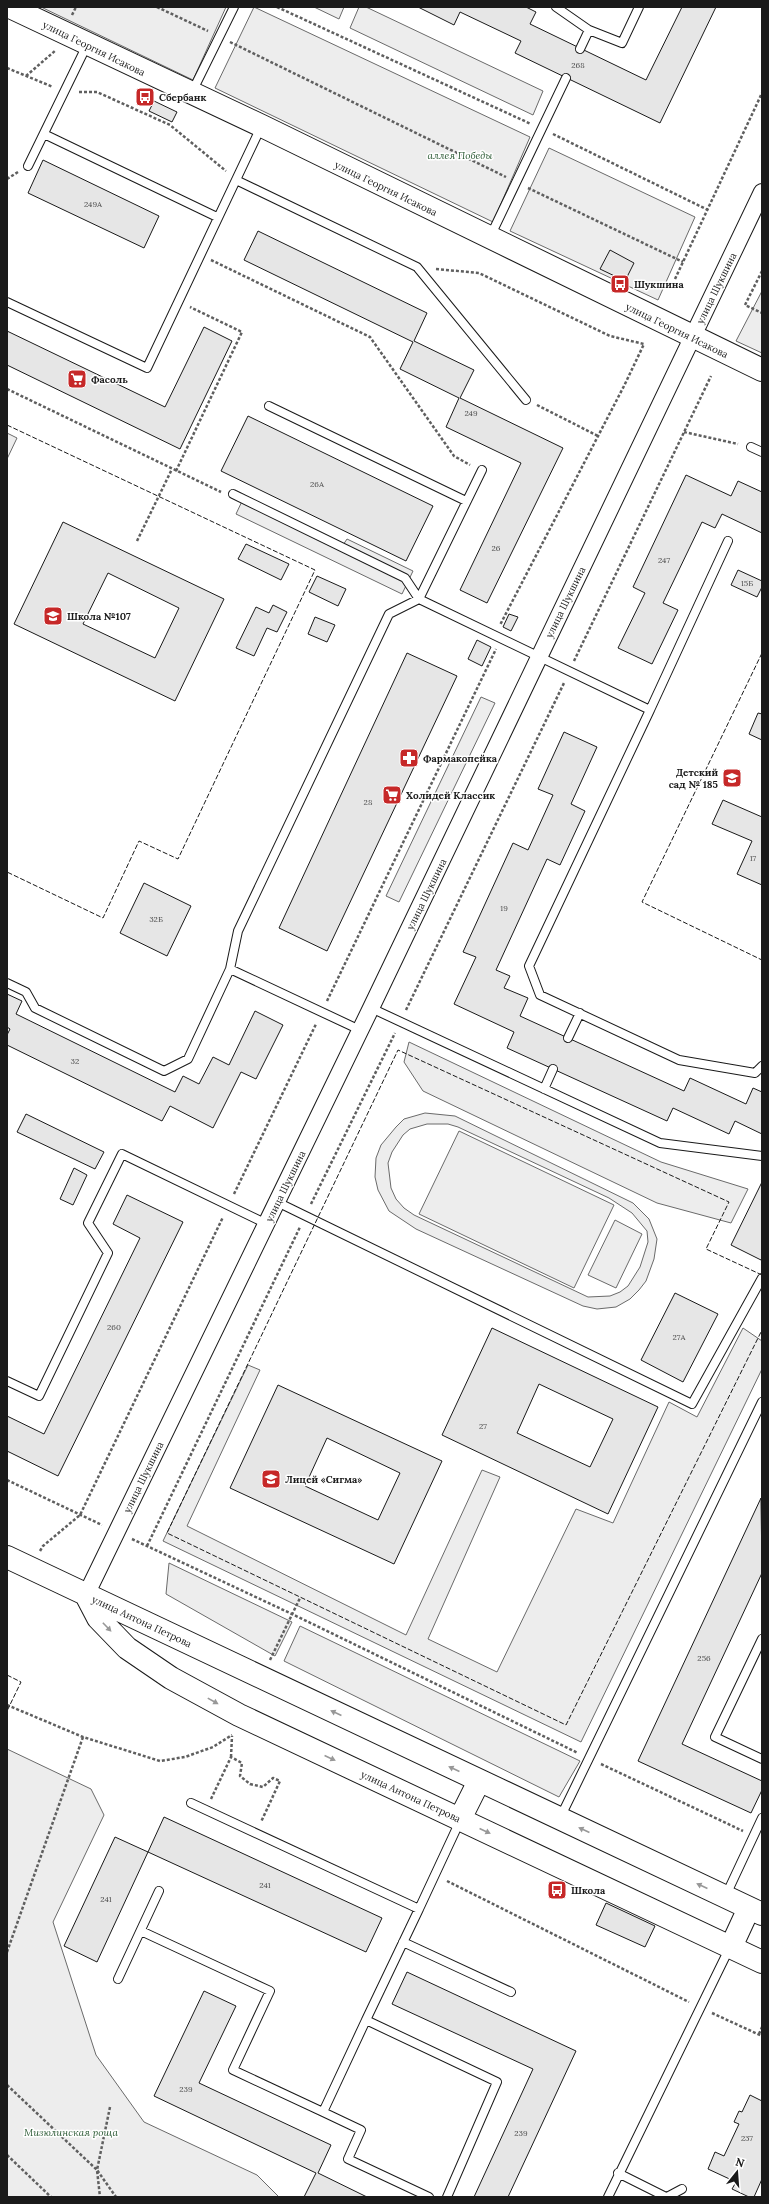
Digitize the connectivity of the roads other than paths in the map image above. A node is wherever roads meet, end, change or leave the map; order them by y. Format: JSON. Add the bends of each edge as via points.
{"nodes":[{"id":1,"x":10,"y":7,"type":"edge"},
{"id":2,"x":234,"y":7,"type":"edge"},
{"id":3,"x":556,"y":7,"type":"edge"},
{"id":4,"x":640,"y":7,"type":"edge"},
{"id":5,"x":589,"y":30,"type":"junction"},
{"id":6,"x":88,"y":45,"type":"junction"},
{"id":7,"x":580,"y":49,"type":"dead end"},
{"id":8,"x":566,"y":78,"type":"dead end"},
{"id":9,"x":191,"y":93,"type":"junction"},
{"id":10,"x":262,"y":126,"type":"junction"},
{"id":11,"x":44,"y":134,"type":"junction"},
{"id":12,"x":28,"y":166,"type":"dead end"},
{"id":13,"x":236,"y":180,"type":"junction"},
{"id":14,"x":762,"y":192,"type":"edge"},
{"id":15,"x":217,"y":217,"type":"junction"},
{"id":16,"x":490,"y":238,"type":"junction"},
{"id":17,"x":7,"y":302,"type":"edge"},
{"id":18,"x":692,"y":337,"type":"junction"},
{"id":19,"x":762,"y":370,"type":"edge"},
{"id":20,"x":526,"y":400,"type":"road end"},
{"id":21,"x":269,"y":406,"type":"dead end"},
{"id":22,"x":751,"y":447,"type":"road end"},
{"id":23,"x":762,"y":452,"type":"edge"},
{"id":24,"x":482,"y":470,"type":"road end"},
{"id":25,"x":228,"y":494,"type":"road end"},
{"id":26,"x":466,"y":501,"type":"junction"},
{"id":27,"x":728,"y":541,"type":"dead end"},
{"id":28,"x":419,"y":599,"type":"junction"},
{"id":29,"x":539,"y":656,"type":"junction"},
{"id":30,"x":650,"y":710,"type":"junction"},
{"id":31,"x":230,"y":969,"type":"junction"},
{"id":32,"x":7,"y":983,"type":"edge"},
{"id":33,"x":372,"y":1008,"type":"junction"},
{"id":34,"x":580,"y":1013,"type":"junction"},
{"id":35,"x":360,"y":1030,"type":"junction"},
{"id":36,"x":568,"y":1038,"type":"dead end"},
{"id":37,"x":762,"y":1066,"type":"edge"},
{"id":38,"x":553,"y":1069,"type":"dead end"},
{"id":39,"x":544,"y":1089,"type":"junction"},
{"id":40,"x":762,"y":1156,"type":"edge"},
{"id":41,"x":277,"y":1202,"type":"junction"},
{"id":42,"x":267,"y":1224,"type":"junction"},
{"id":43,"x":762,"y":1278,"type":"edge"},
{"id":44,"x":7,"y":1381,"type":"edge"},
{"id":45,"x":762,"y":1402,"type":"edge"},
{"id":46,"x":7,"y":1557,"type":"edge"},
{"id":47,"x":86,"y":1595,"type":"junction"},
{"id":48,"x":762,"y":1639,"type":"edge"},
{"id":49,"x":762,"y":1759,"type":"edge"},
{"id":50,"x":479,"y":1781,"type":"junction"},
{"id":51,"x":190,"y":1803,"type":"dead end"},
{"id":52,"x":762,"y":1818,"type":"edge"},
{"id":53,"x":460,"y":1819,"type":"junction"},
{"id":54,"x":559,"y":1819,"type":"junction"},
{"id":55,"x":159,"y":1891,"type":"dead end"},
{"id":56,"x":725,"y":1896,"type":"junction"},
{"id":57,"x":419,"y":1909,"type":"junction"},
{"id":58,"x":756,"y":1911,"type":"edge"},
{"id":59,"x":141,"y":1930,"type":"junction"},
{"id":60,"x":403,"y":1942,"type":"junction"},
{"id":61,"x":731,"y":1946,"type":"junction"},
{"id":62,"x":762,"y":1962,"type":"edge"},
{"id":63,"x":118,"y":1979,"type":"dead end"},
{"id":64,"x":511,"y":1992,"type":"dead end"},
{"id":65,"x":366,"y":2020,"type":"junction"},
{"id":66,"x":323,"y":2112,"type":"junction"},
{"id":67,"x":618,"y":2173,"type":"junction"},
{"id":68,"x":682,"y":2189,"type":"dead end"},
{"id":69,"x":429,"y":2197,"type":"edge"},
{"id":70,"x":446,"y":2197,"type":"edge"},
{"id":71,"x":608,"y":2197,"type":"edge"},
{"id":72,"x":667,"y":2197,"type":"edge"}],
"edges":[{"from":1,"to":6,"type":"street","name":"улица Георгия Исакова"},
{"from":2,"to":9,"type":"lane"},
{"from":3,"to":5,"type":"lane"},
{"from":4,"to":5,"type":"lane","via":[[622,43]]},
{"from":5,"to":7,"type":"lane"},
{"from":6,"to":9,"type":"street","name":"улица Георгия Исакова"},
{"from":6,"to":11,"type":"lane"},
{"from":8,"to":16,"type":"lane"},
{"from":9,"to":10,"type":"street","name":"улица Георгия Исакова"},
{"from":10,"to":13,"type":"lane"},
{"from":10,"to":16,"type":"street","name":"улица Георгия Исакова"},
{"from":11,"to":12,"type":"lane"},
{"from":11,"to":15,"type":"lane"},
{"from":13,"to":15,"type":"lane"},
{"from":13,"to":20,"type":"lane","via":[[417,267]]},
{"from":14,"to":18,"type":"street","name":"улица Шукшина"},
{"from":15,"to":17,"type":"lane","via":[[147,368]]},
{"from":16,"to":18,"type":"street","name":"улица Георгия Исакова"},
{"from":18,"to":19,"type":"street","name":"улица Георгия Исакова"},
{"from":18,"to":29,"type":"street","name":"улица Шукшина"},
{"from":21,"to":26,"type":"lane"},
{"from":22,"to":23,"type":"lane"},
{"from":24,"to":26,"type":"lane"},
{"from":25,"to":28,"type":"lane","via":[[404,578]]},
{"from":26,"to":28,"type":"lane"},
{"from":27,"to":30,"type":"lane"},
{"from":28,"to":29,"type":"lane"},
{"from":28,"to":31,"type":"lane","via":[[389,614],[238,931]]},
{"from":29,"to":30,"type":"lane"},
{"from":29,"to":33,"type":"street","name":"улица Шукшина"},
{"from":30,"to":34,"type":"lane","via":[[529,966],[540,995]]},
{"from":31,"to":32,"type":"lane","via":[[188,1059],[164,1071],[35,1008],[26,992]]},
{"from":31,"to":35,"type":"lane"},
{"from":33,"to":35,"type":"street","name":"улица Шукшина"},
{"from":33,"to":39,"type":"lane"},
{"from":34,"to":36,"type":"lane"},
{"from":34,"to":37,"type":"lane","via":[[679,1060],[756,1073]]},
{"from":35,"to":41,"type":"street","name":"улица Шукшина"},
{"from":38,"to":39,"type":"lane"},
{"from":39,"to":40,"type":"lane","via":[[660,1143]]},
{"from":41,"to":42,"type":"street","name":"улица Шукшина"},
{"from":41,"to":43,"type":"lane","via":[[692,1404]]},
{"from":42,"to":44,"type":"lane","via":[[122,1154],[88,1223],[108,1253],[39,1396]]},
{"from":42,"to":47,"type":"street","name":"улица Шукшина"},
{"from":45,"to":54,"type":"lane"},
{"from":46,"to":47,"type":"street","name":"улица Антона Петрова"},
{"from":50,"to":47,"type":"street","name":"улица Антона Петрова","one_way":true},
{"from":47,"to":53,"type":"street","name":"улица Антона Петрова","one_way":true,"via":[[98,1618],[126,1648],[171,1678],[239,1715]]},
{"from":48,"to":49,"type":"lane","via":[[715,1737]]},
{"from":50,"to":53,"type":"street"},
{"from":50,"to":54,"type":"street","name":"улица Антона Петрова"},
{"from":51,"to":57,"type":"lane"},
{"from":52,"to":56,"type":"lane"},
{"from":53,"to":57,"type":"lane"},
{"from":53,"to":61,"type":"street","name":"улица Антона Петрова","one_way":true},
{"from":56,"to":54,"type":"street","name":"улица Антона Петрова","one_way":true},
{"from":55,"to":59,"type":"lane"},
{"from":56,"to":58,"type":"street","name":"улица Антона Петрова"},
{"from":57,"to":60,"type":"lane"},
{"from":58,"to":61,"type":"street"},
{"from":59,"to":63,"type":"lane"},
{"from":59,"to":66,"type":"lane","via":[[270,1991],[233,2070]]},
{"from":60,"to":64,"type":"lane"},
{"from":60,"to":65,"type":"lane"},
{"from":61,"to":62,"type":"street","name":"улица Антона Петрова"},
{"from":61,"to":67,"type":"lane"},
{"from":65,"to":66,"type":"lane"},
{"from":65,"to":70,"type":"lane","via":[[497,2082]]},
{"from":66,"to":69,"type":"lane","via":[[361,2130],[348,2159]]},
{"from":67,"to":71,"type":"lane"},
{"from":67,"to":72,"type":"lane"},
{"from":68,"to":72,"type":"lane"}]}
